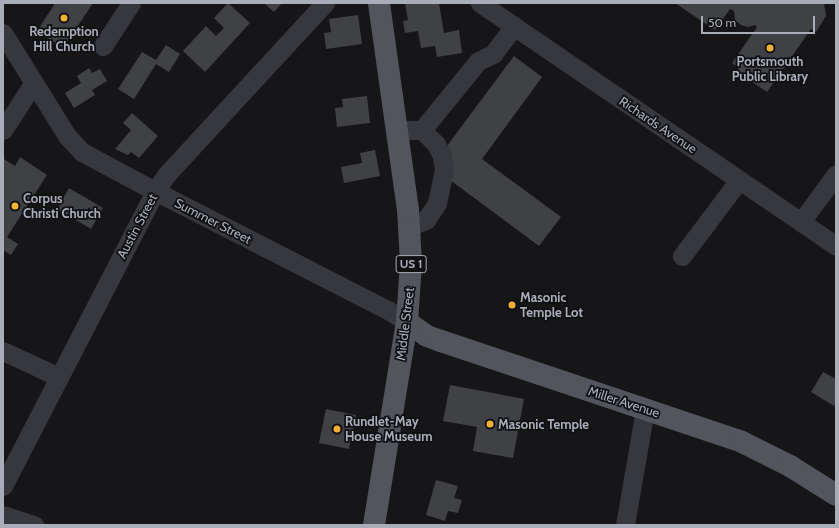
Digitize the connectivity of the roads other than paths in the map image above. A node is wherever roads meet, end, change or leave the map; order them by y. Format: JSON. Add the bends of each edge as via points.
{"nodes":[{"id":1,"x":131,"y":3,"type":"edge"},
{"id":2,"x":325,"y":3,"type":"edge"},
{"id":3,"x":379,"y":3,"type":"edge"},
{"id":4,"x":480,"y":3,"type":"edge"},
{"id":5,"x":514,"y":26,"type":"junction"},
{"id":6,"x":3,"y":33,"type":"edge"},
{"id":7,"x":103,"y":46,"type":"dead end"},
{"id":8,"x":34,"y":82,"type":"junction"},
{"id":9,"x":3,"y":130,"type":"edge"},
{"id":10,"x":398,"y":130,"type":"junction"},
{"id":11,"x":422,"y":130,"type":"junction"},
{"id":12,"x":836,"y":174,"type":"edge"},
{"id":13,"x":739,"y":180,"type":"junction"},
{"id":14,"x":155,"y":191,"type":"junction"},
{"id":15,"x":801,"y":222,"type":"junction"},
{"id":16,"x":410,"y":226,"type":"junction"},
{"id":17,"x":836,"y":246,"type":"edge"},
{"id":18,"x":682,"y":256,"type":"dead end"},
{"id":19,"x":407,"y":322,"type":"junction"},
{"id":20,"x":3,"y":351,"type":"edge"},
{"id":21,"x":58,"y":377,"type":"junction"},
{"id":22,"x":645,"y":409,"type":"junction"},
{"id":23,"x":3,"y":486,"type":"edge"},
{"id":24,"x":836,"y":495,"type":"edge"},
{"id":25,"x":3,"y":514,"type":"edge"},
{"id":26,"x":34,"y":525,"type":"edge"},
{"id":27,"x":374,"y":525,"type":"edge"},
{"id":28,"x":625,"y":525,"type":"edge"}],
"edges":[{"from":1,"to":7,"type":"street"},
{"from":2,"to":14,"type":"street","name":"Austin Street","via":[[167,174]]},
{"from":3,"to":10,"type":"main road","name":"Middle Street","number":"US 1"},
{"from":4,"to":5,"type":"street","name":"Richards Avenue"},
{"from":5,"to":11,"type":"street","via":[[493,54],[478,60]]},
{"from":5,"to":13,"type":"street","name":"Richards Avenue"},
{"from":6,"to":8,"type":"street","name":"Summer Street"},
{"from":8,"to":9,"type":"street"},
{"from":8,"to":14,"type":"street","name":"Summer Street","via":[[74,145],[91,157]]},
{"from":10,"to":11,"type":"street"},
{"from":10,"to":16,"type":"main road","name":"Middle Street","number":"US 1"},
{"from":11,"to":16,"type":"street","via":[[436,144],[442,156],[444,170],[437,203],[426,220]]},
{"from":12,"to":15,"type":"street"},
{"from":13,"to":15,"type":"street","name":"Richards Avenue"},
{"from":13,"to":18,"type":"street"},
{"from":14,"to":19,"type":"street","name":"Summer Street"},
{"from":14,"to":21,"type":"street","name":"Austin Street"},
{"from":15,"to":17,"type":"street","name":"Richards Avenue"},
{"from":16,"to":19,"type":"main road","name":"Middle Street","number":"US 1","via":[[411,270]]},
{"from":19,"to":22,"type":"main road","name":"Miller Avenue","via":[[427,336]]},
{"from":19,"to":27,"type":"main road","name":"Middle Street","number":"US 1"},
{"from":20,"to":21,"type":"street"},
{"from":21,"to":23,"type":"street","name":"Austin Street"},
{"from":22,"to":24,"type":"main road","name":"Miller Avenue","via":[[742,442],[790,466]]},
{"from":22,"to":28,"type":"street"},
{"from":25,"to":26,"type":"street"}]}
